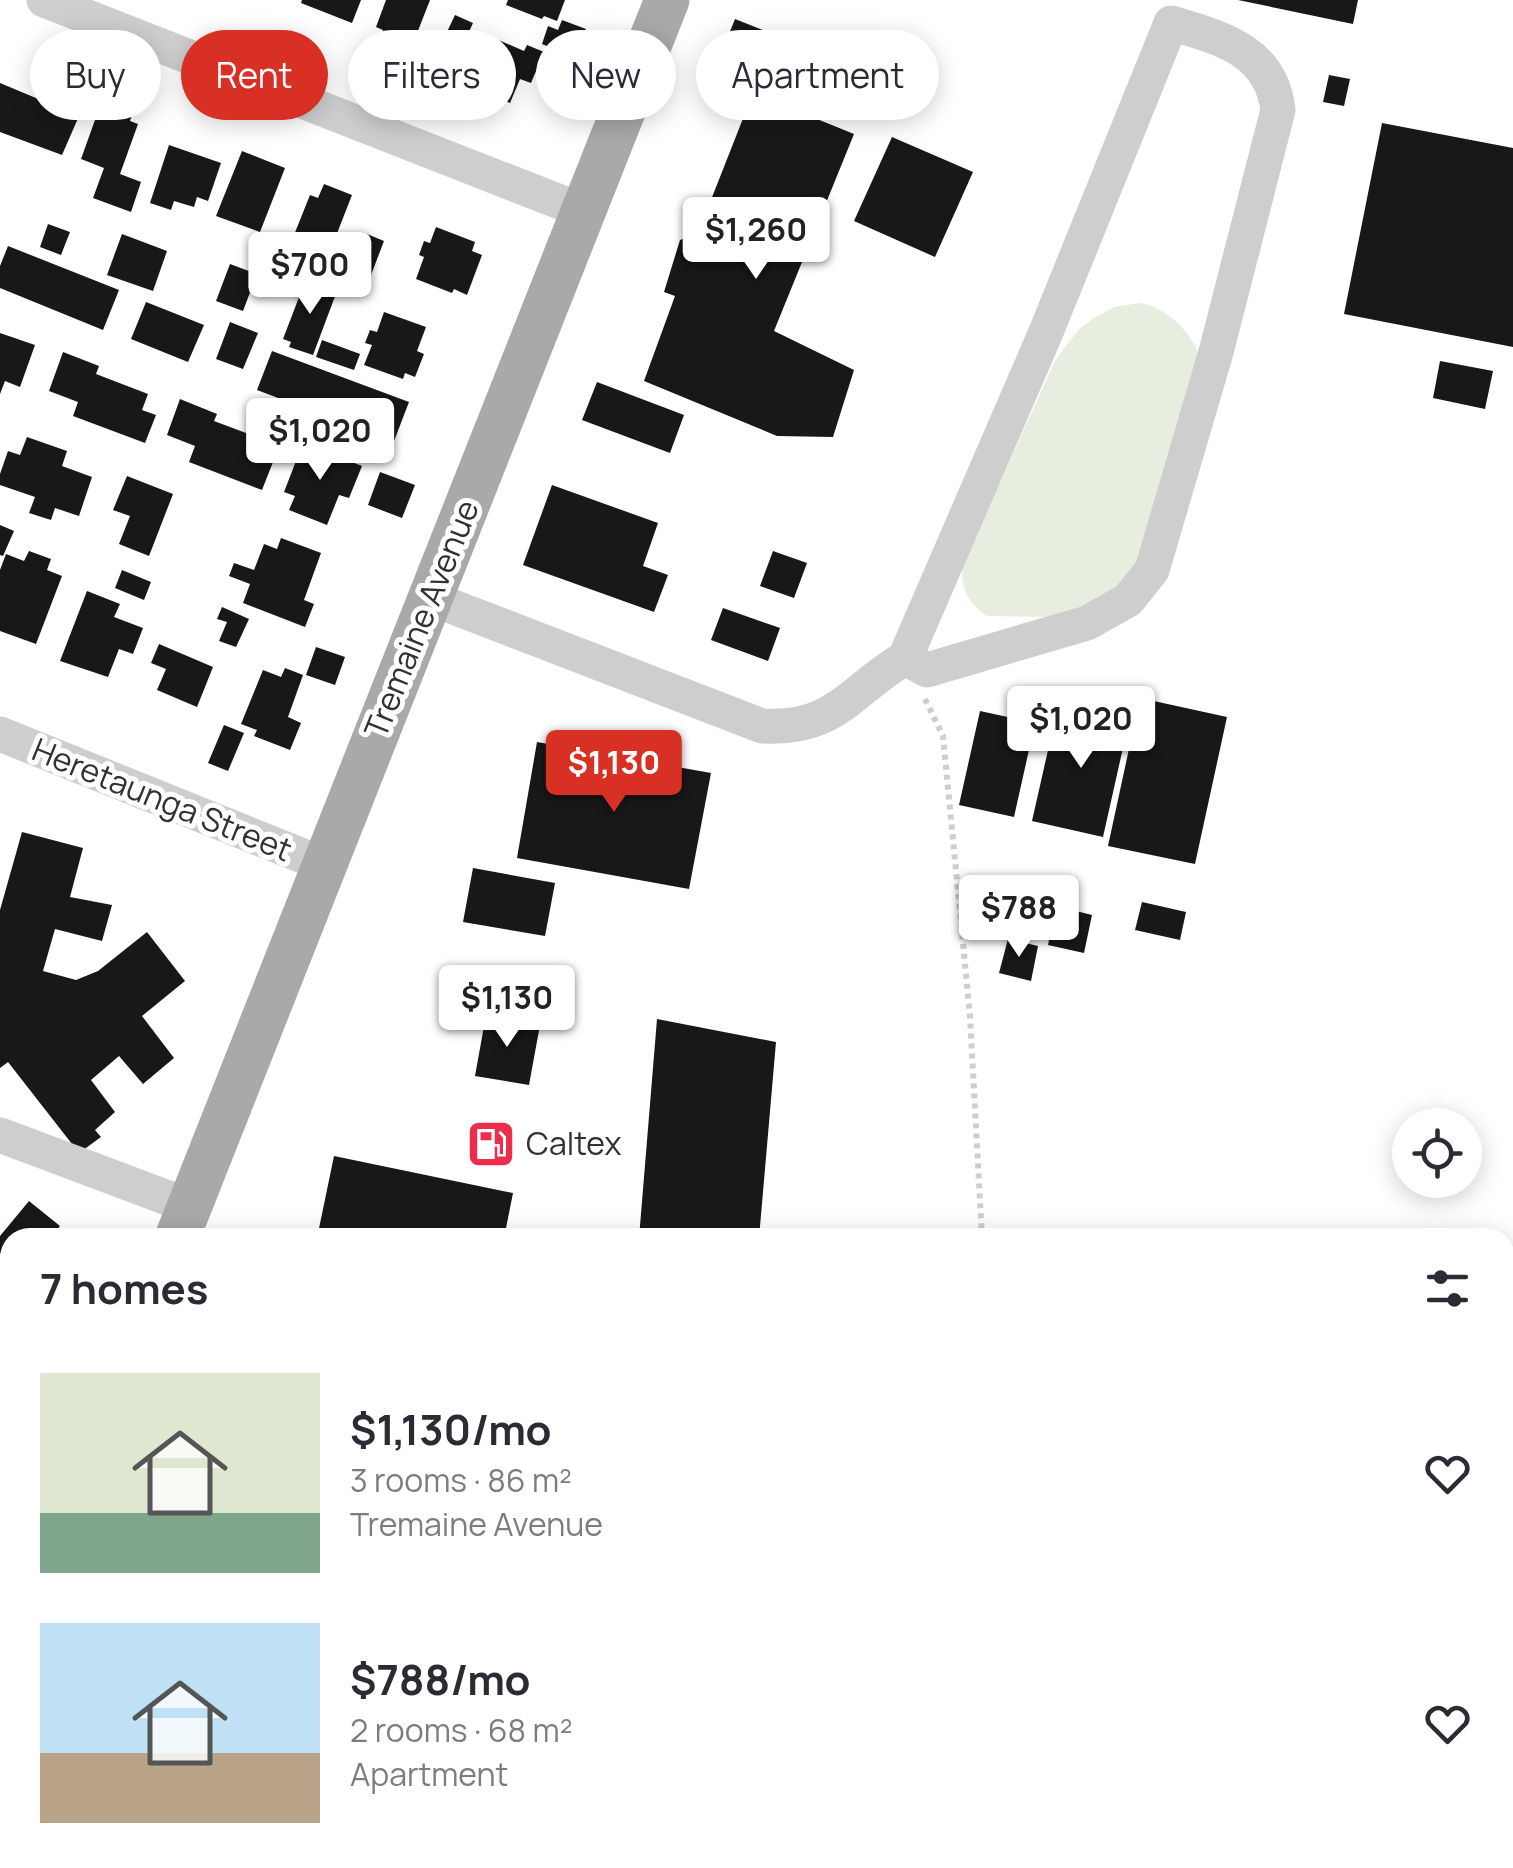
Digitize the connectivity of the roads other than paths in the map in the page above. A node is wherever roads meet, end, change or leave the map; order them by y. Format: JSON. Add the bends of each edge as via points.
{"nodes":[{"id":1,"x":44,"y":0,"type":"edge"},
{"id":2,"x":667,"y":0,"type":"edge"},
{"id":3,"x":1175,"y":11,"type":"edge"},
{"id":4,"x":583,"y":211,"type":"junction"},
{"id":5,"x":430,"y":598,"type":"junction"},
{"id":6,"x":906,"y":658,"type":"junction"},
{"id":7,"x":0,"y":734,"type":"edge"},
{"id":8,"x":324,"y":866,"type":"junction"},
{"id":9,"x":0,"y":1135,"type":"edge"},
{"id":10,"x":183,"y":1222,"type":"edge"}],
"edges":[{"from":1,"to":4,"type":"street"},
{"from":2,"to":4,"type":"main road","name":"Tremaine Avenue"},
{"from":3,"to":6,"type":"street"},
{"from":3,"to":6,"type":"street","via":[[1246,52],[1276,90],[1278,110],[1152,570],[1128,600],[1087,623],[927,670]]},
{"from":4,"to":5,"type":"main road","name":"Tremaine Avenue"},
{"from":5,"to":6,"type":"street","via":[[762,726],[817,721]]},
{"from":5,"to":8,"type":"main road","name":"Tremaine Avenue"},
{"from":7,"to":8,"type":"street","name":"Heretaunga Street"},
{"from":8,"to":10,"type":"main road","name":"Tremaine Avenue"},
{"from":9,"to":10,"type":"street"}]}
